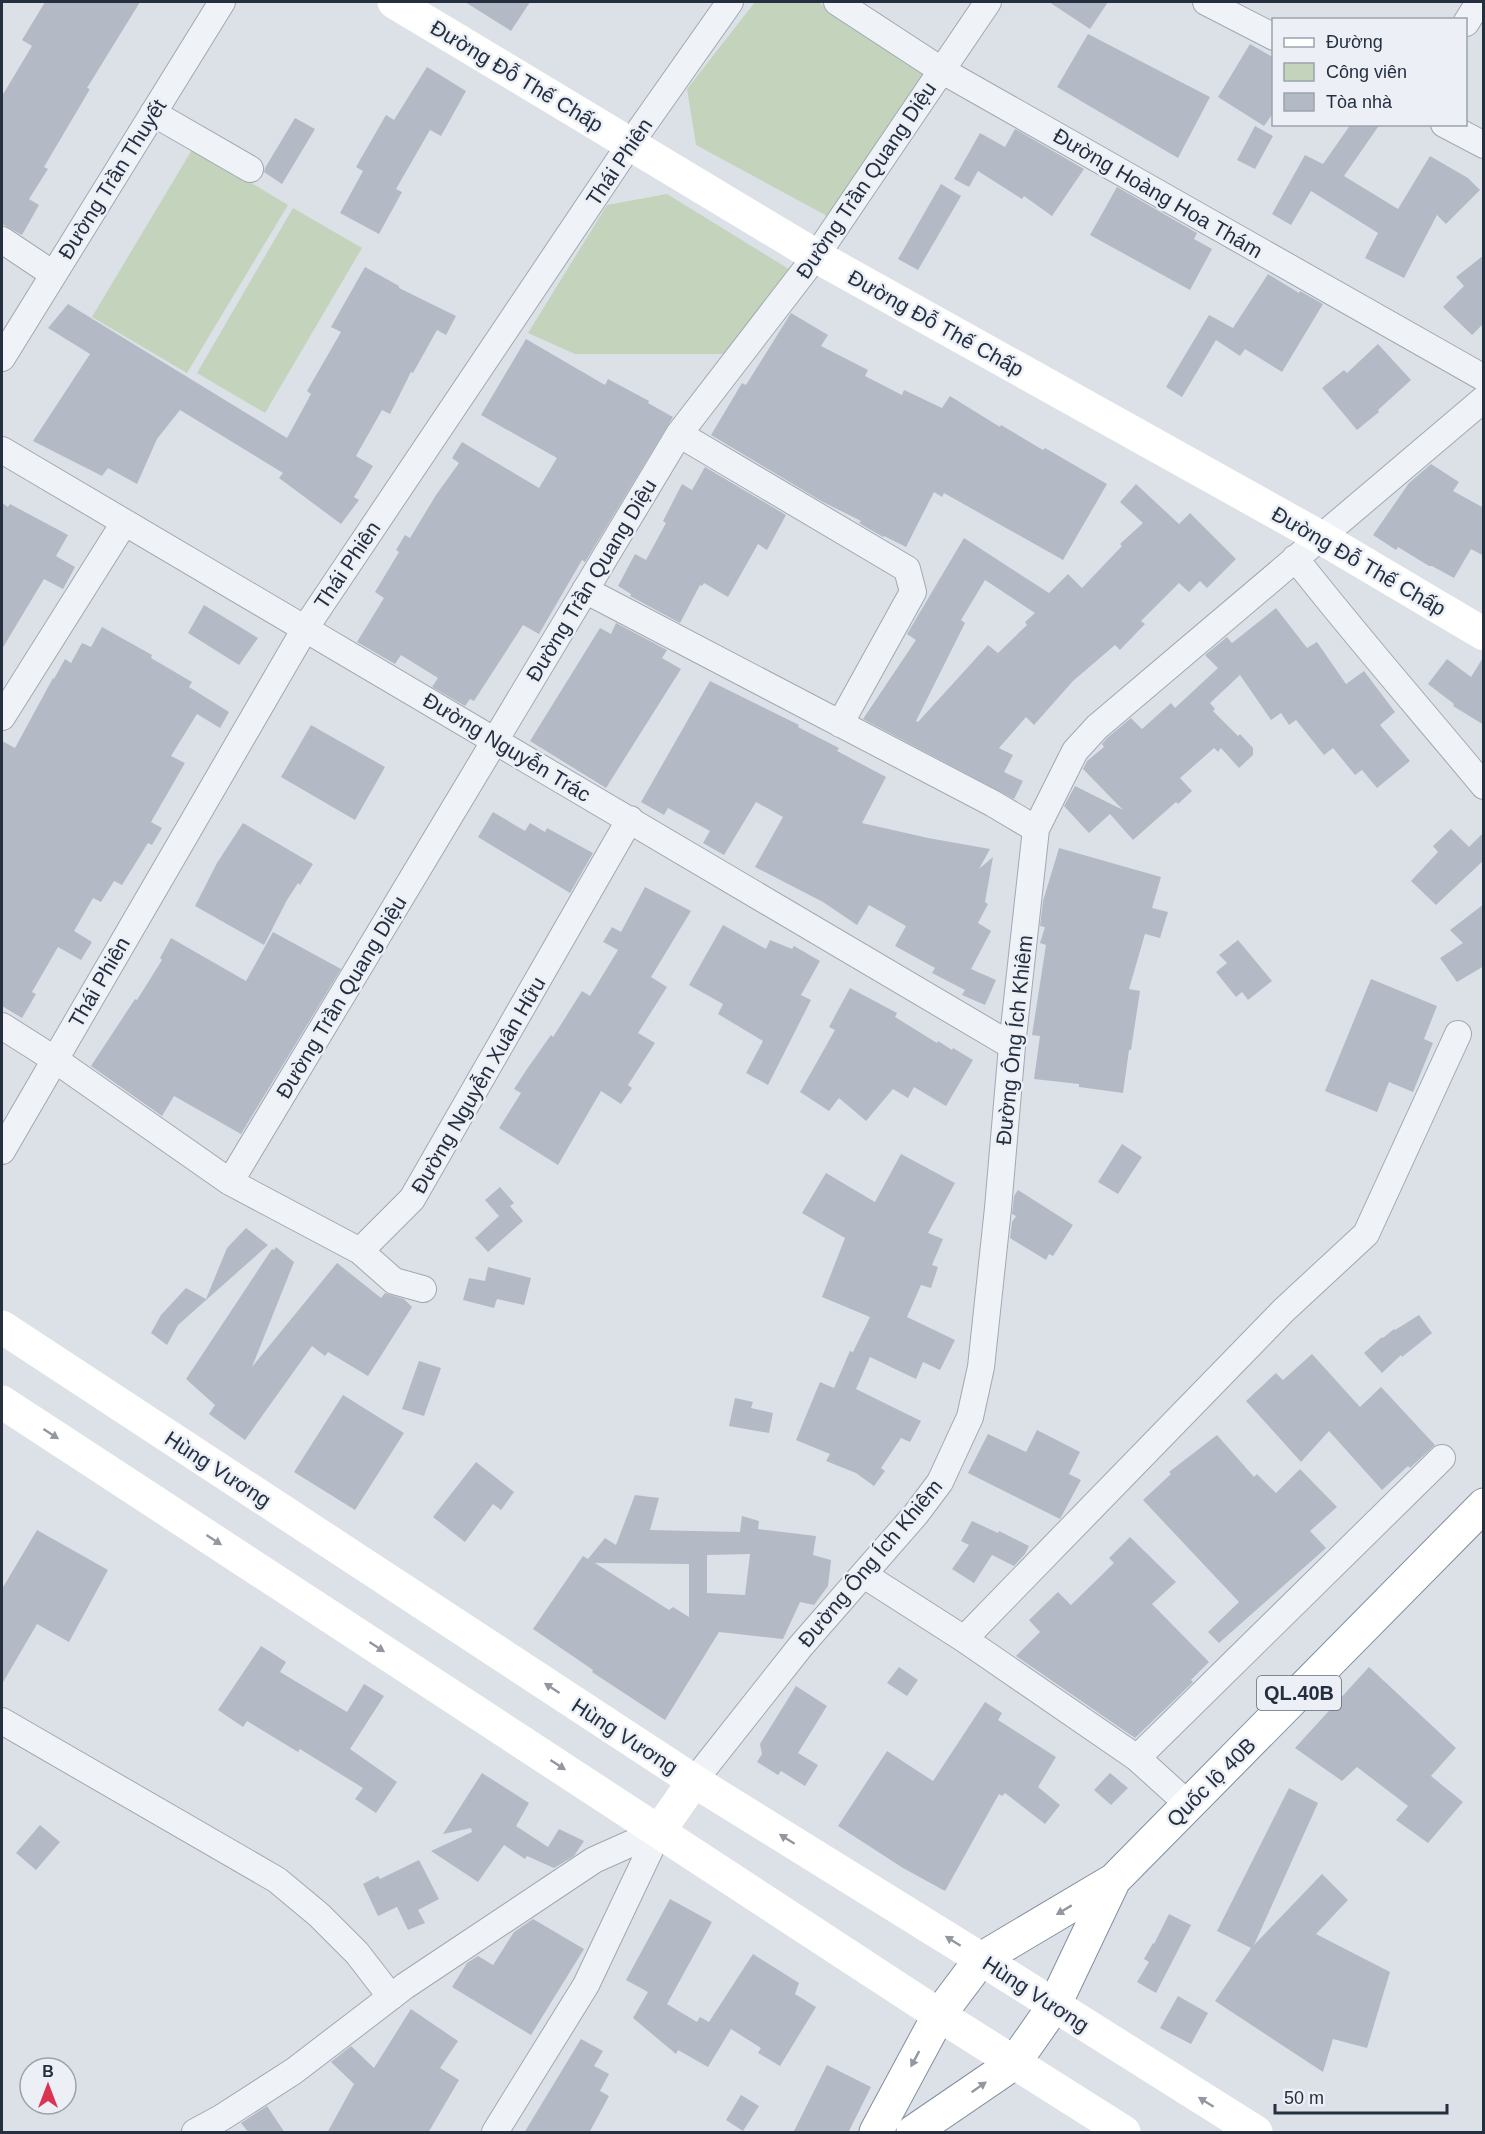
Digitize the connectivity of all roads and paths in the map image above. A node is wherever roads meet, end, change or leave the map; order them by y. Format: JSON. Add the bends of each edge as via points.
{"nodes":[{"id":1,"x":222,"y":2,"type":"edge"},
{"id":2,"x":394,"y":2,"type":"edge"},
{"id":3,"x":730,"y":2,"type":"edge"},
{"id":4,"x":837,"y":2,"type":"edge"},
{"id":5,"x":988,"y":2,"type":"edge"},
{"id":6,"x":1206,"y":2,"type":"edge"},
{"id":7,"x":1479,"y":2,"type":"edge"},
{"id":8,"x":1467,"y":21,"type":"edge"},
{"id":9,"x":1272,"y":36,"type":"edge"},
{"id":10,"x":941,"y":70,"type":"junction"},
{"id":11,"x":153,"y":113,"type":"junction"},
{"id":12,"x":1448,"y":126,"type":"edge"},
{"id":13,"x":630,"y":144,"type":"junction"},
{"id":14,"x":1484,"y":145,"type":"edge"},
{"id":15,"x":250,"y":169,"type":"dead end"},
{"id":16,"x":2,"y":240,"type":"edge"},
{"id":17,"x":816,"y":256,"type":"junction"},
{"id":18,"x":53,"y":274,"type":"junction"},
{"id":19,"x":2,"y":357,"type":"edge"},
{"id":20,"x":1484,"y":378,"type":"edge"},
{"id":21,"x":1484,"y":399,"type":"edge"},
{"id":22,"x":679,"y":434,"type":"junction"},
{"id":23,"x":2,"y":450,"type":"edge"},
{"id":24,"x":124,"y":523,"type":"junction"},
{"id":25,"x":1320,"y":537,"type":"junction"},
{"id":26,"x":1295,"y":558,"type":"junction"},
{"id":27,"x":585,"y":590,"type":"junction"},
{"id":28,"x":306,"y":627,"type":"junction"},
{"id":29,"x":1484,"y":634,"type":"edge"},
{"id":30,"x":2,"y":717,"type":"edge"},
{"id":31,"x":840,"y":723,"type":"junction"},
{"id":32,"x":495,"y":740,"type":"junction"},
{"id":33,"x":1484,"y":786,"type":"edge"},
{"id":34,"x":630,"y":819,"type":"junction"},
{"id":35,"x":1036,"y":829,"type":"junction"},
{"id":36,"x":2,"y":1026,"type":"edge"},
{"id":37,"x":1458,"y":1034,"type":"dead end"},
{"id":38,"x":1012,"y":1046,"type":"junction"},
{"id":39,"x":54,"y":1059,"type":"junction"},
{"id":40,"x":2,"y":1151,"type":"edge"},
{"id":41,"x":230,"y":1182,"type":"junction"},
{"id":42,"x":360,"y":1251,"type":"junction"},
{"id":43,"x":423,"y":1289,"type":"dead end"},
{"id":44,"x":2,"y":1327,"type":"edge"},
{"id":45,"x":2,"y":1402,"type":"edge"},
{"id":46,"x":1442,"y":1458,"type":"dead end"},
{"id":47,"x":1484,"y":1505,"type":"edge"},
{"id":48,"x":864,"y":1575,"type":"junction"},
{"id":49,"x":964,"y":1640,"type":"junction"},
{"id":50,"x":2,"y":1720,"type":"edge"},
{"id":51,"x":1137,"y":1758,"type":"junction"},
{"id":52,"x":694,"y":1781,"type":"junction"},
{"id":53,"x":1189,"y":1805,"type":"junction"},
{"id":54,"x":659,"y":1831,"type":"junction"},
{"id":55,"x":1114,"y":1880,"type":"junction"},
{"id":56,"x":981,"y":1959,"type":"junction"},
{"id":57,"x":391,"y":1997,"type":"junction"},
{"id":58,"x":1054,"y":2006,"type":"junction"},
{"id":59,"x":939,"y":2015,"type":"junction"},
{"id":60,"x":1014,"y":2063,"type":"junction"},
{"id":61,"x":195,"y":2133,"type":"edge"},
{"id":62,"x":495,"y":2133,"type":"edge"},
{"id":63,"x":876,"y":2133,"type":"edge"},
{"id":64,"x":914,"y":2133,"type":"edge"},
{"id":65,"x":1124,"y":2133,"type":"edge"},
{"id":66,"x":1256,"y":2133,"type":"edge"}],
"edges":[{"from":1,"to":11,"type":"street","name":"Đường Trần Thuyết"},
{"from":2,"to":13,"type":"main road","name":"Đường Đỗ Thế Chấp"},
{"from":3,"to":13,"type":"street","name":"Thái Phiên"},
{"from":4,"to":10,"type":"street","name":"Đường Hoàng Hoa Thám"},
{"from":5,"to":10,"type":"street","name":"Đường Trần Quang Diệu"},
{"from":6,"to":9,"type":"street"},
{"from":7,"to":8,"type":"street"},
{"from":10,"to":17,"type":"street","name":"Đường Trần Quang Diệu"},
{"from":10,"to":20,"type":"street","name":"Đường Hoàng Hoa Thám"},
{"from":11,"to":15,"type":"street"},
{"from":11,"to":18,"type":"street","name":"Đường Trần Thuyết"},
{"from":12,"to":14,"type":"street"},
{"from":13,"to":17,"type":"main road","name":"Đường Đỗ Thế Chấp"},
{"from":13,"to":28,"type":"street","name":"Thái Phiên"},
{"from":16,"to":18,"type":"street"},
{"from":17,"to":22,"type":"street","name":"Đường Trần Quang Diệu"},
{"from":17,"to":25,"type":"main road","name":"Đường Đỗ Thế Chấp"},
{"from":18,"to":19,"type":"street","name":"Đường Trần Thuyết"},
{"from":21,"to":25,"type":"street","name":"Đường Ông Ích Khiêm"},
{"from":22,"to":27,"type":"street","name":"Đường Trần Quang Diệu"},
{"from":22,"to":31,"type":"street","via":[[907,569],[913,592]]},
{"from":23,"to":24,"type":"street","name":"Đường Nguyễn Trác"},
{"from":24,"to":28,"type":"street","name":"Đường Nguyễn Trác"},
{"from":24,"to":30,"type":"street"},
{"from":25,"to":26,"type":"street","name":"Đường Ông Ích Khiêm"},
{"from":25,"to":29,"type":"main road","name":"Đường Đỗ Thế Chấp"},
{"from":26,"to":33,"type":"street"},
{"from":26,"to":35,"type":"street","name":"Đường Ông Ích Khiêm","via":[[1097,727],[1075,751]]},
{"from":27,"to":31,"type":"street"},
{"from":27,"to":32,"type":"street","name":"Đường Trần Quang Diệu"},
{"from":28,"to":32,"type":"street","name":"Đường Nguyễn Trác"},
{"from":28,"to":39,"type":"street","name":"Thái Phiên"},
{"from":31,"to":35,"type":"street"},
{"from":32,"to":34,"type":"street","name":"Đường Nguyễn Trác"},
{"from":32,"to":41,"type":"street","name":"Đường Trần Quang Diệu"},
{"from":34,"to":38,"type":"street","name":"Đường Nguyễn Trác"},
{"from":34,"to":42,"type":"street","name":"Đường Nguyễn Xuân Hữu","via":[[412,1199]]},
{"from":35,"to":38,"type":"street","name":"Đường Ông Ích Khiêm"},
{"from":36,"to":39,"type":"street"},
{"from":37,"to":49,"type":"street","via":[[1366,1234],[1284,1310]]},
{"from":38,"to":48,"type":"street","name":"Đường Ông Ích Khiêm","via":[[981,1367],[970,1417],[940,1482]]},
{"from":39,"to":40,"type":"street","name":"Thái Phiên"},
{"from":39,"to":41,"type":"street"},
{"from":41,"to":42,"type":"street"},
{"from":42,"to":43,"type":"street","via":[[394,1281]]},
{"from":52,"to":44,"type":"main road","name":"Hùng Vương","one_way":true},
{"from":45,"to":54,"type":"main road","one_way":true},
{"from":46,"to":51,"type":"street"},
{"from":47,"to":53,"type":"main road","name":"Quốc lộ 40B","number":"QL.40B"},
{"from":48,"to":49,"type":"street"},
{"from":48,"to":52,"type":"street","name":"Đường Ông Ích Khiêm","via":[[800,1647]]},
{"from":49,"to":51,"type":"street"},
{"from":50,"to":57,"type":"street","via":[[278,1880],[357,1953]]},
{"from":51,"to":53,"type":"street"},
{"from":52,"to":54,"type":"main road"},
{"from":56,"to":52,"type":"main road","name":"Hùng Vương","one_way":true},
{"from":53,"to":55,"type":"main road","name":"Quốc lộ 40B","number":"QL.40B"},
{"from":54,"to":57,"type":"street","via":[[594,1860]]},
{"from":54,"to":59,"type":"main road"},
{"from":54,"to":62,"type":"street","via":[[586,1985]]},
{"from":55,"to":56,"type":"main road","one_way":true},
{"from":55,"to":58,"type":"main road"},
{"from":56,"to":58,"type":"main road","name":"Hùng Vương"},
{"from":56,"to":59,"type":"main road"},
{"from":57,"to":61,"type":"street","via":[[294,2071]]},
{"from":58,"to":60,"type":"main road"},
{"from":66,"to":58,"type":"main road","name":"Hùng Vương","one_way":true},
{"from":59,"to":60,"type":"main road"},
{"from":59,"to":63,"type":"main road","one_way":true},
{"from":64,"to":60,"type":"main road","one_way":true},
{"from":60,"to":65,"type":"main road"}]}
